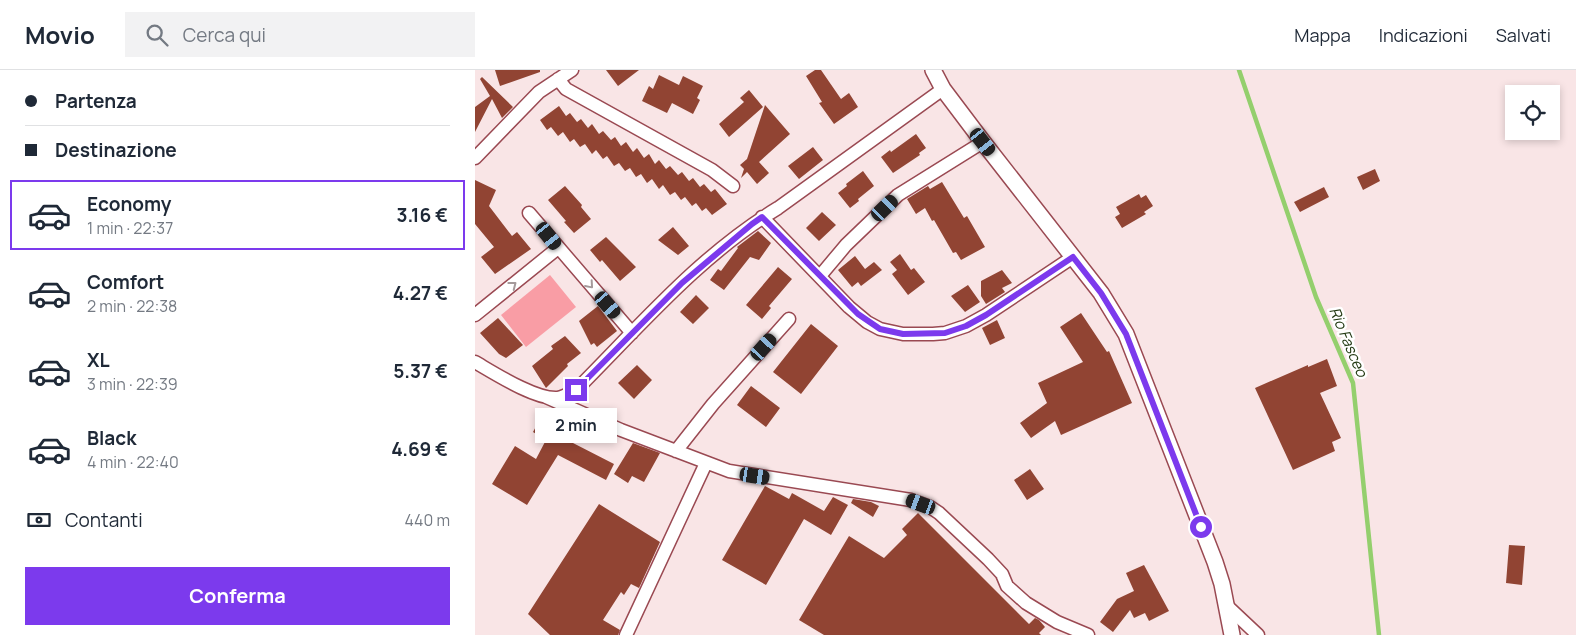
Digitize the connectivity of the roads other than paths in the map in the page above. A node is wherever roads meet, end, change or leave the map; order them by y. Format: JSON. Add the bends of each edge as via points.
{"nodes":[{"id":1,"x":572,"y":70,"type":"edge"},
{"id":2,"x":933,"y":70,"type":"edge"},
{"id":3,"x":557,"y":79,"type":"junction"},
{"id":4,"x":943,"y":89,"type":"junction"},
{"id":5,"x":983,"y":142,"type":"junction"},
{"id":6,"x":475,"y":158,"type":"edge"},
{"id":7,"x":733,"y":186,"type":"dead end"},
{"id":8,"x":529,"y":213,"type":"dead end"},
{"id":9,"x":762,"y":217,"type":"junction"},
{"id":10,"x":558,"y":248,"type":"junction"},
{"id":11,"x":1073,"y":257,"type":"junction"},
{"id":12,"x":820,"y":276,"type":"junction"},
{"id":13,"x":475,"y":315,"type":"edge"},
{"id":14,"x":789,"y":319,"type":"dead end"},
{"id":15,"x":632,"y":334,"type":"junction"},
{"id":16,"x":475,"y":362,"type":"edge"},
{"id":17,"x":546,"y":398,"type":"junction"},
{"id":18,"x":676,"y":451,"type":"junction"},
{"id":19,"x":706,"y":463,"type":"junction"},
{"id":20,"x":1225,"y":604,"type":"junction"},
{"id":21,"x":626,"y":635,"type":"edge"},
{"id":22,"x":1088,"y":635,"type":"edge"},
{"id":23,"x":1231,"y":635,"type":"edge"},
{"id":24,"x":1258,"y":635,"type":"edge"}],
"edges":[{"from":1,"to":3,"type":"street"},
{"from":2,"to":4,"type":"street"},
{"from":3,"to":6,"type":"street","via":[[539,92]]},
{"from":3,"to":7,"type":"street","via":[[566,89],[713,170]]},
{"from":4,"to":5,"type":"street"},
{"from":4,"to":9,"type":"street"},
{"from":5,"to":11,"type":"street"},
{"from":5,"to":12,"type":"street","via":[[898,195],[846,245]]},
{"from":8,"to":10,"type":"street"},
{"from":9,"to":12,"type":"street"},
{"from":9,"to":15,"type":"street","via":[[695,271]]},
{"from":13,"to":10,"type":"street","one_way":true},
{"from":10,"to":15,"type":"street","one_way":true},
{"from":11,"to":12,"type":"street","via":[[966,326],[933,334],[903,334],[880,329],[849,307]]},
{"from":11,"to":20,"type":"street","via":[[1101,293],[1126,334],[1215,562]]},
{"from":14,"to":18,"type":"street"},
{"from":15,"to":17,"type":"street","via":[[576,390],[559,398]]},
{"from":16,"to":17,"type":"street"},
{"from":17,"to":18,"type":"street"},
{"from":18,"to":19,"type":"street"},
{"from":19,"to":21,"type":"street"},
{"from":19,"to":22,"type":"street","via":[[729,471],[911,500],[930,507],[988,559],[1002,574],[1007,586],[1026,603],[1057,622]]},
{"from":20,"to":23,"type":"street"},
{"from":20,"to":24,"type":"street"}]}
